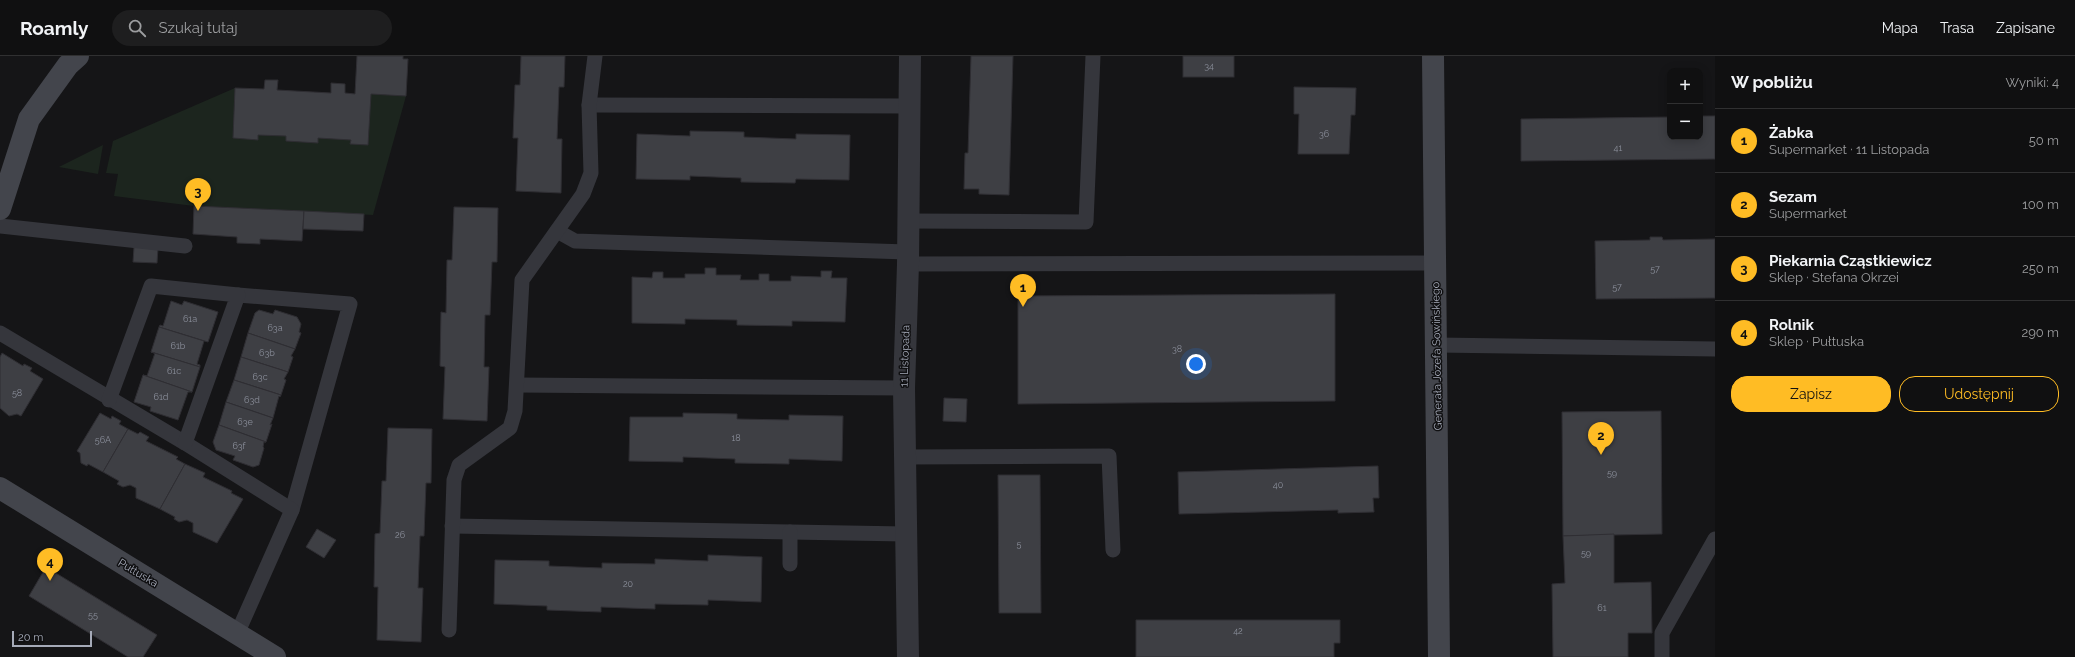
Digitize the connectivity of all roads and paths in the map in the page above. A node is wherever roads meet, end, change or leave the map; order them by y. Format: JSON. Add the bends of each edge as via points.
{"nodes":[{"id":1,"x":78,"y":56,"type":"edge"},
{"id":2,"x":595,"y":56,"type":"edge"},
{"id":3,"x":910,"y":56,"type":"edge"},
{"id":4,"x":1093,"y":56,"type":"edge"},
{"id":5,"x":1433,"y":56,"type":"edge"},
{"id":6,"x":589,"y":105,"type":"junction"},
{"id":7,"x":908,"y":106,"type":"junction"},
{"id":8,"x":0,"y":209,"type":"edge"},
{"id":9,"x":908,"y":221,"type":"junction"},
{"id":10,"x":0,"y":226,"type":"edge"},
{"id":11,"x":557,"y":231,"type":"junction"},
{"id":12,"x":185,"y":246,"type":"dead end"},
{"id":13,"x":907,"y":258,"type":"junction"},
{"id":14,"x":1436,"y":262,"type":"junction"},
{"id":15,"x":238,"y":295,"type":"junction"},
{"id":16,"x":0,"y":333,"type":"edge"},
{"id":17,"x":1437,"y":344,"type":"junction"},
{"id":18,"x":1715,"y":349,"type":"edge"},
{"id":19,"x":517,"y":385,"type":"junction"},
{"id":20,"x":904,"y":388,"type":"junction"},
{"id":21,"x":109,"y":400,"type":"junction"},
{"id":22,"x":185,"y":443,"type":"junction"},
{"id":23,"x":904,"y":457,"type":"junction"},
{"id":24,"x":0,"y":488,"type":"edge"},
{"id":25,"x":292,"y":510,"type":"junction"},
{"id":26,"x":452,"y":526,"type":"junction"},
{"id":27,"x":790,"y":532,"type":"junction"},
{"id":28,"x":905,"y":534,"type":"junction"},
{"id":29,"x":1715,"y":539,"type":"edge"},
{"id":30,"x":1113,"y":550,"type":"dead end"},
{"id":31,"x":790,"y":564,"type":"dead end"},
{"id":32,"x":449,"y":630,"type":"dead end"},
{"id":33,"x":237,"y":634,"type":"junction"},
{"id":34,"x":276,"y":657,"type":"edge"},
{"id":35,"x":908,"y":657,"type":"edge"},
{"id":36,"x":1439,"y":657,"type":"edge"},
{"id":37,"x":1662,"y":657,"type":"edge"}],
"edges":[{"from":1,"to":8,"type":"street","via":[[68,65],[29,119]]},
{"from":2,"to":6,"type":"lane"},
{"from":3,"to":7,"type":"street","name":"11 Listopada"},
{"from":4,"to":9,"type":"lane","via":[[1086,222]]},
{"from":5,"to":14,"type":"street","name":"Generała Józefa Sowińskiego"},
{"from":6,"to":7,"type":"lane"},
{"from":6,"to":11,"type":"lane","via":[[592,173],[583,194]]},
{"from":7,"to":9,"type":"street","name":"11 Listopada"},
{"from":9,"to":13,"type":"street","name":"11 Listopada"},
{"from":10,"to":12,"type":"lane"},
{"from":11,"to":13,"type":"lane","via":[[575,241]]},
{"from":11,"to":19,"type":"lane","via":[[522,280]]},
{"from":13,"to":14,"type":"lane"},
{"from":13,"to":20,"type":"street","name":"11 Listopada"},
{"from":14,"to":17,"type":"street","name":"Generała Józefa Sowińskiego"},
{"from":15,"to":21,"type":"lane","via":[[151,286]]},
{"from":15,"to":22,"type":"lane"},
{"from":15,"to":25,"type":"lane","via":[[350,304]]},
{"from":16,"to":21,"type":"lane"},
{"from":17,"to":18,"type":"lane"},
{"from":17,"to":36,"type":"street","name":"Generała Józefa Sowińskiego"},
{"from":19,"to":20,"type":"lane"},
{"from":19,"to":26,"type":"lane","via":[[515,412],[510,428],[459,465],[454,480]]},
{"from":20,"to":23,"type":"street","name":"11 Listopada"},
{"from":21,"to":22,"type":"lane"},
{"from":22,"to":25,"type":"lane"},
{"from":23,"to":28,"type":"street","name":"11 Listopada"},
{"from":23,"to":30,"type":"lane","via":[[1109,456]]},
{"from":24,"to":33,"type":"street","name":"Pułtuska"},
{"from":25,"to":33,"type":"lane"},
{"from":26,"to":27,"type":"lane"},
{"from":26,"to":32,"type":"lane"},
{"from":27,"to":28,"type":"lane"},
{"from":27,"to":31,"type":"lane"},
{"from":28,"to":35,"type":"street","name":"11 Listopada"},
{"from":29,"to":37,"type":"lane","via":[[1662,633]]},
{"from":33,"to":34,"type":"street","name":"Pułtuska"}]}
